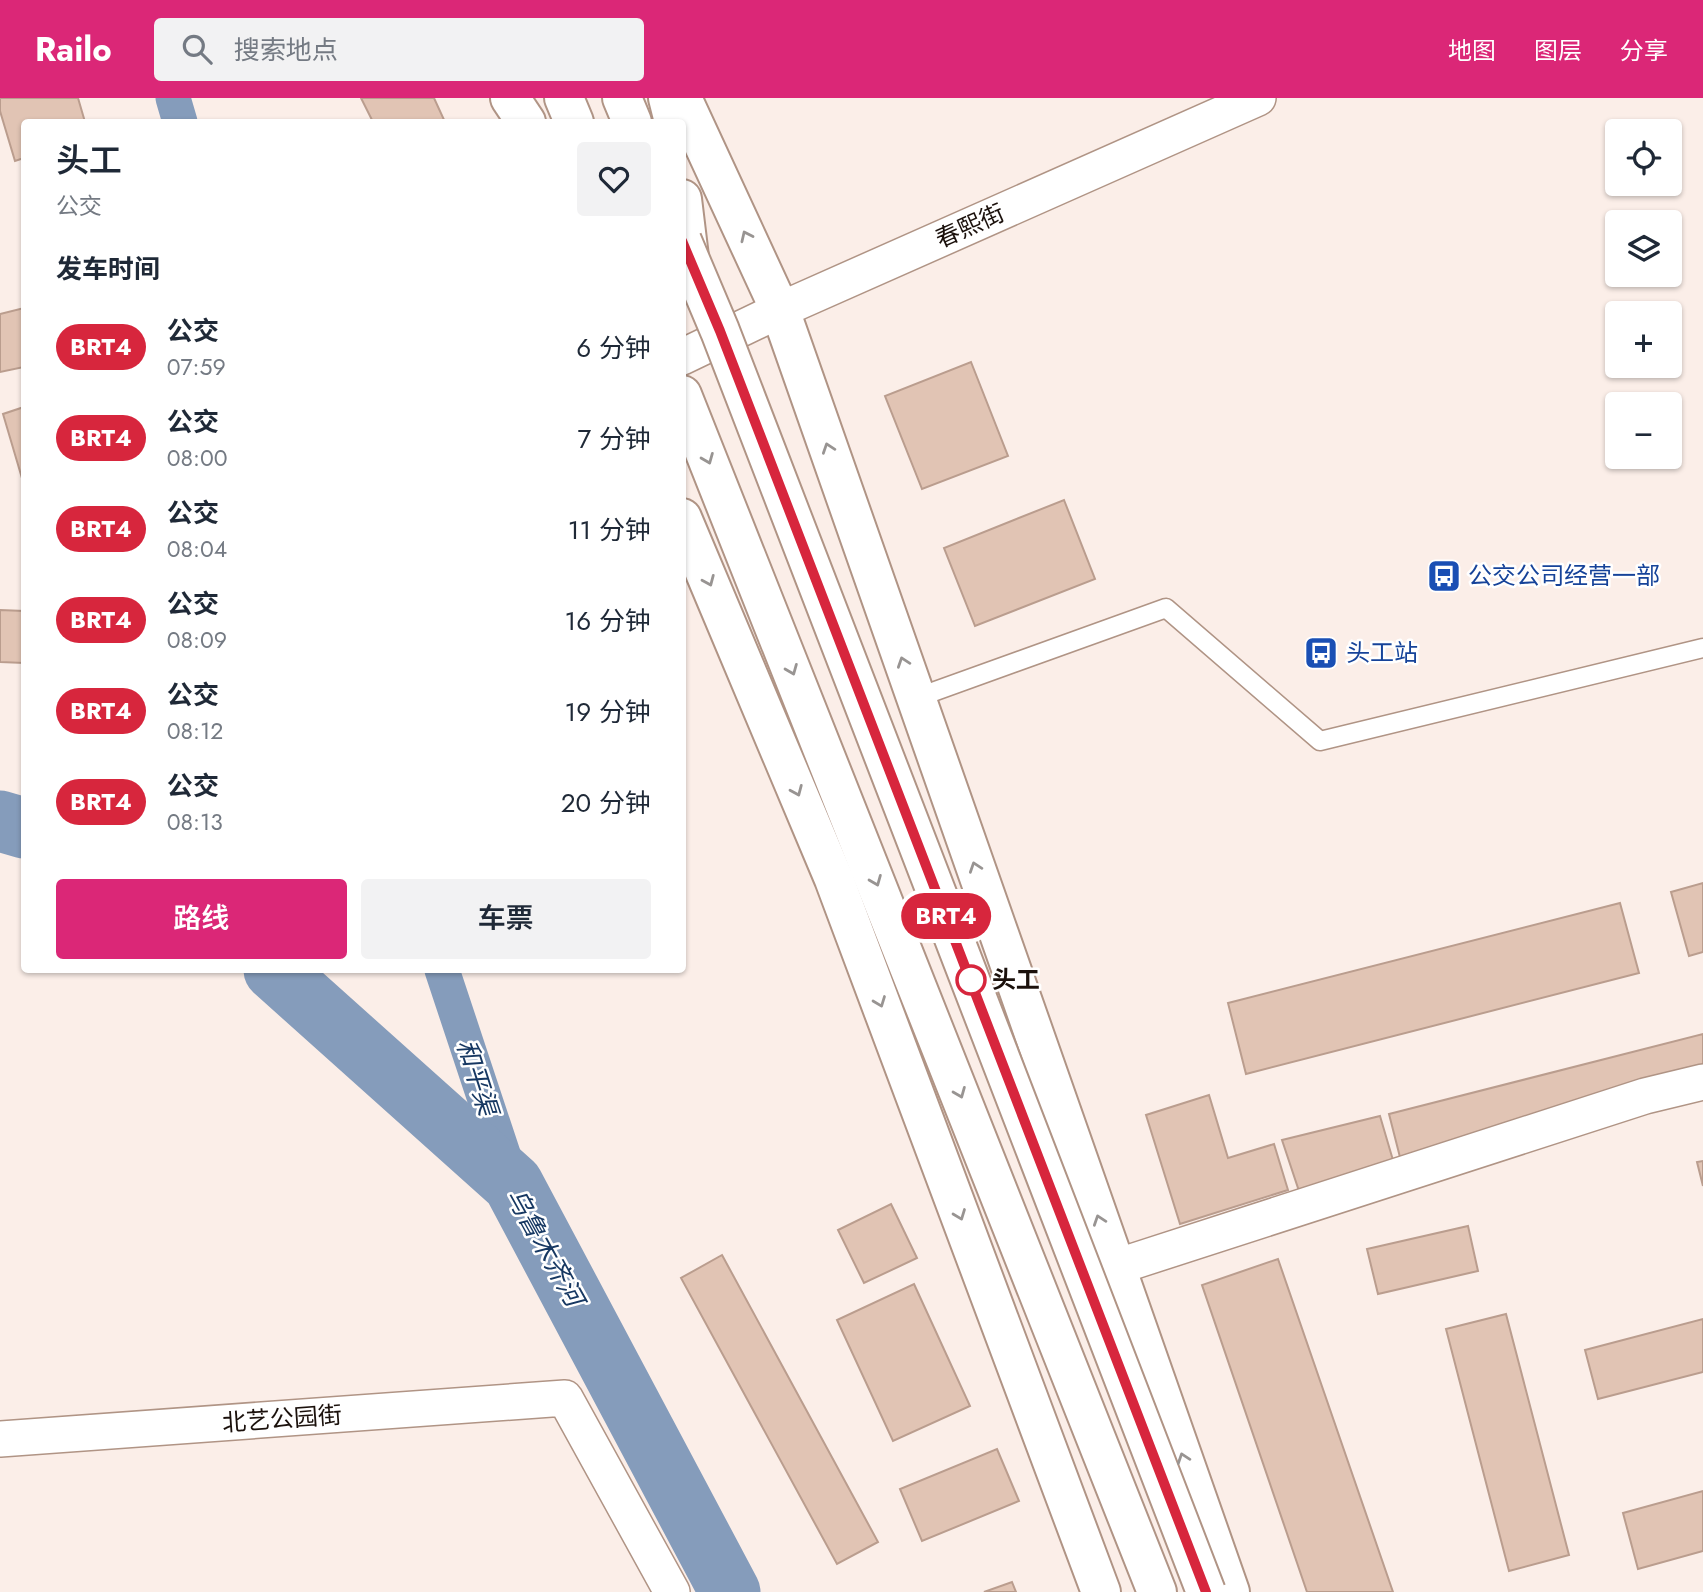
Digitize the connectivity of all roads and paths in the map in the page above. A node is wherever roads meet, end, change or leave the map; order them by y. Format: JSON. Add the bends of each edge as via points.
{"nodes":[{"id":1,"x":508,"y":98,"type":"edge"},
{"id":2,"x":564,"y":98,"type":"edge"},
{"id":3,"x":622,"y":98,"type":"edge"},
{"id":4,"x":668,"y":98,"type":"edge"},
{"id":5,"x":682,"y":98,"type":"edge"},
{"id":6,"x":1258,"y":98,"type":"edge"},
{"id":7,"x":515,"y":119,"type":"edge"},
{"id":8,"x":524,"y":119,"type":"edge"},
{"id":9,"x":573,"y":119,"type":"edge"},
{"id":10,"x":631,"y":119,"type":"edge"},
{"id":11,"x":673,"y":119,"type":"edge"},
{"id":12,"x":686,"y":249,"type":"edge"},
{"id":13,"x":780,"y":310,"type":"junction"},
{"id":14,"x":686,"y":355,"type":"edge"},
{"id":15,"x":686,"y":405,"type":"edge"},
{"id":16,"x":686,"y":528,"type":"edge"},
{"id":17,"x":1703,"y":648,"type":"edge"},
{"id":18,"x":916,"y":698,"type":"junction"},
{"id":19,"x":1703,"y":1082,"type":"edge"},
{"id":20,"x":1116,"y":1267,"type":"junction"},
{"id":21,"x":0,"y":1439,"type":"edge"},
{"id":22,"x":671,"y":1592,"type":"edge"},
{"id":23,"x":1101,"y":1592,"type":"edge"},
{"id":24,"x":1157,"y":1592,"type":"edge"},
{"id":25,"x":1206,"y":1592,"type":"edge"},
{"id":26,"x":1230,"y":1592,"type":"edge"}],
"edges":[{"from":1,"to":7,"type":"main road"},
{"from":1,"to":8,"type":"main road"},
{"from":2,"to":9,"type":"main road"},
{"from":3,"to":10,"type":"main road"},
{"from":4,"to":11,"type":"main road"},
{"from":13,"to":5,"type":"main road","one_way":true},
{"from":6,"to":13,"type":"street","name":"春熙街"},
{"from":12,"to":25,"type":"main road","bridge":true},
{"from":13,"to":14,"type":"street","name":"春熙街"},
{"from":18,"to":13,"type":"main road","one_way":true},
{"from":15,"to":24,"type":"main road","one_way":true},
{"from":16,"to":23,"type":"main road","one_way":true,"via":[[834,879]]},
{"from":17,"to":18,"type":"lane","via":[[1320,741],[1166,608]]},
{"from":20,"to":18,"type":"main road","one_way":true},
{"from":19,"to":20,"type":"street","via":[[1645,1096]]},
{"from":26,"to":20,"type":"main road","one_way":true},
{"from":21,"to":22,"type":"street","name":"北艺公园街","via":[[565,1398]]}]}
